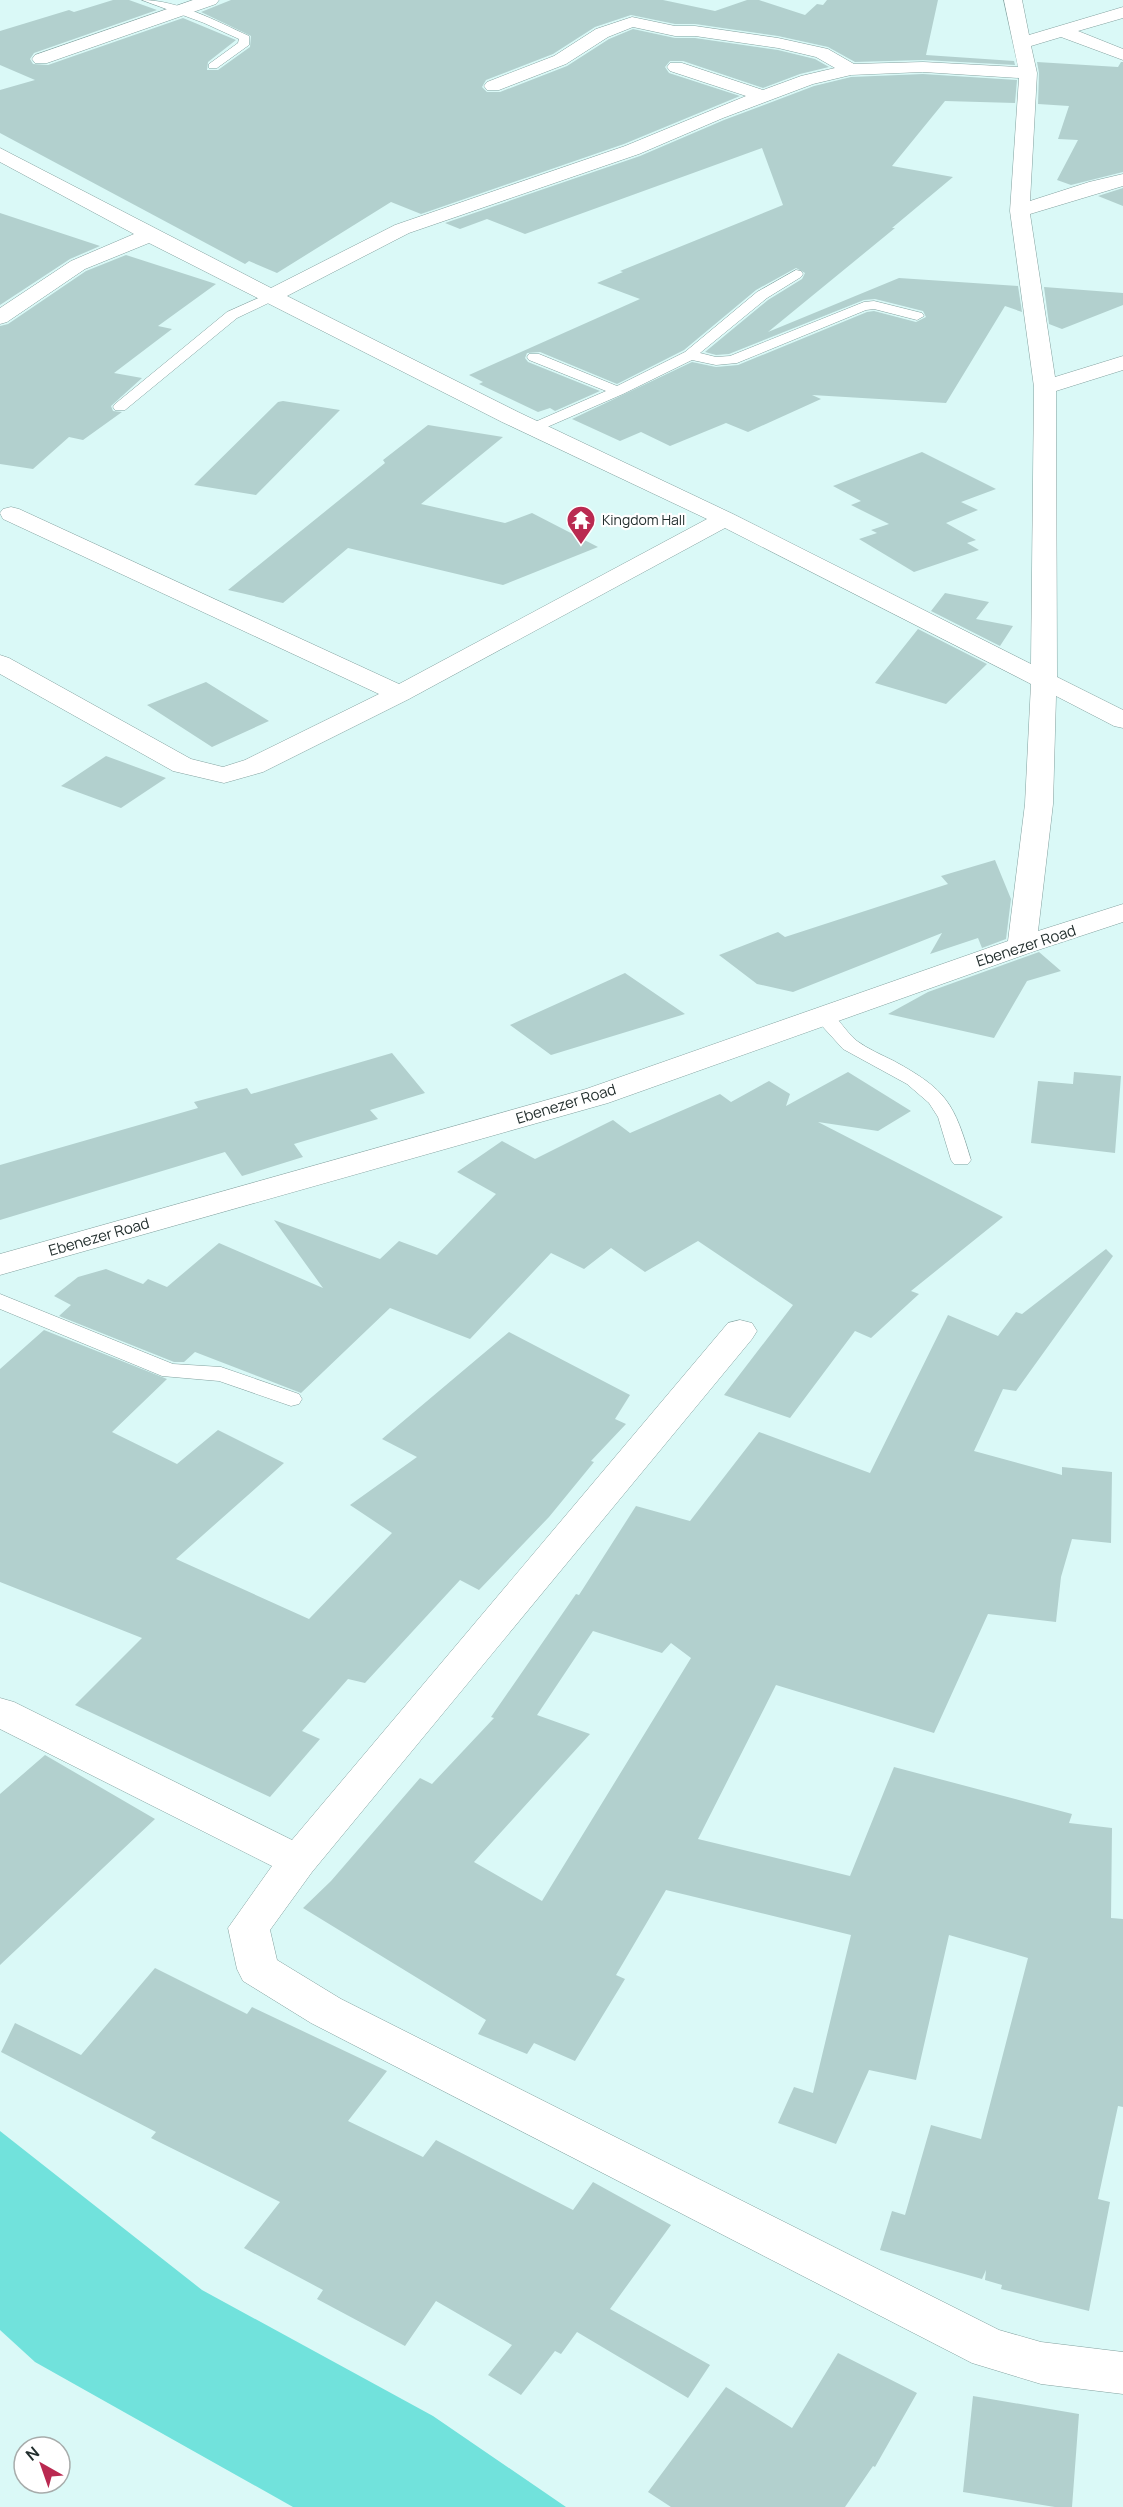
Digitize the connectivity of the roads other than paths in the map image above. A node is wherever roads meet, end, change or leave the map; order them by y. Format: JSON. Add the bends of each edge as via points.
{"nodes":[{"id":1,"x":147,"y":0,"type":"edge"},
{"id":2,"x":210,"y":0,"type":"edge"},
{"id":3,"x":1013,"y":0,"type":"edge"},
{"id":4,"x":177,"y":11,"type":"junction"},
{"id":5,"x":1123,"y":12,"type":"edge"},
{"id":6,"x":1065,"y":32,"type":"junction"},
{"id":7,"x":1021,"y":43,"type":"junction"},
{"id":8,"x":1123,"y":55,"type":"edge"},
{"id":9,"x":41,"y":59,"type":"dead end"},
{"id":10,"x":213,"y":66,"type":"dead end"},
{"id":11,"x":676,"y":67,"type":"dead end"},
{"id":12,"x":851,"y":70,"type":"junction"},
{"id":13,"x":1028,"y":73,"type":"junction"},
{"id":14,"x":493,"y":86,"type":"dead end"},
{"id":15,"x":763,"y":96,"type":"junction"},
{"id":16,"x":0,"y":154,"type":"edge"},
{"id":17,"x":1123,"y":180,"type":"edge"},
{"id":18,"x":1020,"y":211,"type":"junction"},
{"id":19,"x":150,"y":236,"type":"junction"},
{"id":20,"x":796,"y":274,"type":"dead end"},
{"id":21,"x":272,"y":296,"type":"junction"},
{"id":22,"x":917,"y":316,"type":"dead end"},
{"id":23,"x":0,"y":318,"type":"edge"},
{"id":24,"x":690,"y":355,"type":"junction"},
{"id":25,"x":534,"y":357,"type":"dead end"},
{"id":26,"x":1123,"y":363,"type":"edge"},
{"id":27,"x":1045,"y":387,"type":"junction"},
{"id":28,"x":618,"y":391,"type":"junction"},
{"id":29,"x":120,"y":407,"type":"dead end"},
{"id":30,"x":533,"y":428,"type":"junction"},
{"id":31,"x":11,"y":514,"type":"dead end"},
{"id":32,"x":725,"y":519,"type":"junction"},
{"id":33,"x":0,"y":663,"type":"edge"},
{"id":34,"x":1044,"y":679,"type":"junction"},
{"id":35,"x":399,"y":694,"type":"junction"},
{"id":36,"x":1123,"y":720,"type":"edge"},
{"id":37,"x":1123,"y":913,"type":"edge"},
{"id":38,"x":1022,"y":946,"type":"junction"},
{"id":39,"x":823,"y":1017,"type":"junction"},
{"id":40,"x":961,"y":1160,"type":"dead end"},
{"id":41,"x":0,"y":1265,"type":"edge"},
{"id":42,"x":0,"y":1301,"type":"edge"},
{"id":43,"x":740,"y":1330,"type":"dead end"},
{"id":44,"x":291,"y":1399,"type":"dead end"},
{"id":45,"x":0,"y":1712,"type":"edge"},
{"id":46,"x":298,"y":1861,"type":"junction"},
{"id":47,"x":1123,"y":2373,"type":"edge"}],
"edges":[{"from":1,"to":4,"type":"lane"},
{"from":2,"to":4,"type":"street"},
{"from":3,"to":7,"type":"street"},
{"from":4,"to":9,"type":"street"},
{"from":4,"to":10,"type":"lane","via":[[245,38],[243,45]]},
{"from":5,"to":6,"type":"street"},
{"from":6,"to":7,"type":"street"},
{"from":6,"to":8,"type":"street"},
{"from":7,"to":13,"type":"street"},
{"from":11,"to":15,"type":"street"},
{"from":12,"to":13,"type":"street","via":[[923,67]]},
{"from":12,"to":14,"type":"street","via":[[822,53],[778,43],[632,22],[602,33],[560,60]]},
{"from":12,"to":15,"type":"street"},
{"from":13,"to":18,"type":"street"},
{"from":15,"to":21,"type":"street","via":[[632,150],[402,228]]},
{"from":16,"to":19,"type":"street"},
{"from":17,"to":18,"type":"street"},
{"from":18,"to":27,"type":"street"},
{"from":19,"to":21,"type":"street"},
{"from":19,"to":23,"type":"street","via":[[78,265]]},
{"from":20,"to":24,"type":"lane","via":[[762,295]]},
{"from":21,"to":29,"type":"lane","via":[[232,315]]},
{"from":21,"to":30,"type":"street"},
{"from":22,"to":24,"type":"lane","via":[[864,306],[732,360]]},
{"from":24,"to":28,"type":"lane"},
{"from":25,"to":28,"type":"lane"},
{"from":26,"to":27,"type":"street"},
{"from":27,"to":34,"type":"street"},
{"from":28,"to":30,"type":"lane"},
{"from":30,"to":32,"type":"street"},
{"from":31,"to":35,"type":"street"},
{"from":32,"to":34,"type":"street"},
{"from":32,"to":35,"type":"street"},
{"from":33,"to":35,"type":"street","via":[[182,765],[224,775],[254,766]]},
{"from":34,"to":36,"type":"street"},
{"from":34,"to":38,"type":"street","via":[[1039,804]]},
{"from":37,"to":38,"type":"street","name":"Ebenezer Road"},
{"from":38,"to":39,"type":"street","name":"Ebenezer Road"},
{"from":39,"to":40,"type":"lane","via":[[850,1045],[914,1080],[936,1099],[948,1117]]},
{"from":39,"to":41,"type":"street","name":"Ebenezer Road","via":[[597,1096]]},
{"from":42,"to":44,"type":"lane","via":[[170,1371],[221,1374]]},
{"from":43,"to":46,"type":"street"},
{"from":45,"to":46,"type":"street"},
{"from":46,"to":47,"type":"street","via":[[249,1928],[258,1969],[326,2011],[989,2348],[1041,2363]]}]}
